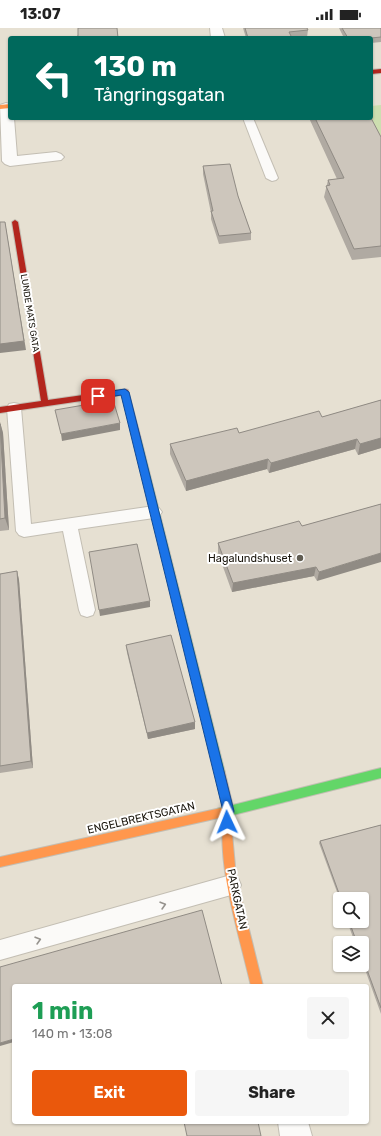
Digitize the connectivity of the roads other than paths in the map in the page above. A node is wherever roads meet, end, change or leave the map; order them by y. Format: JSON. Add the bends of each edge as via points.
{"nodes":[{"id":1,"x":5,"y":107,"type":"edge"},
{"id":2,"x":249,"y":120,"type":"edge"},
{"id":3,"x":56,"y":157,"type":"dead end"},
{"id":4,"x":272,"y":178,"type":"dead end"},
{"id":5,"x":15,"y":222,"type":"joint"},
{"id":6,"x":0,"y":224,"type":"edge"},
{"id":7,"x":45,"y":403,"type":"junction"},
{"id":8,"x":7,"y":409,"type":"edge"},
{"id":9,"x":154,"y":512,"type":"junction"},
{"id":10,"x":69,"y":524,"type":"junction"},
{"id":11,"x":87,"y":610,"type":"dead end"},
{"id":12,"x":381,"y":772,"type":"edge"},
{"id":13,"x":228,"y":811,"type":"junction"},
{"id":14,"x":0,"y":862,"type":"edge"},
{"id":15,"x":232,"y":885,"type":"junction"},
{"id":16,"x":0,"y":950,"type":"edge"},
{"id":17,"x":257,"y":984,"type":"edge"},
{"id":18,"x":293,"y":1124,"type":"edge"},
{"id":19,"x":296,"y":1136,"type":"edge"}],
"edges":[{"from":1,"to":3,"type":"street","via":[[10,161]]},
{"from":2,"to":4,"type":"lane"},
{"from":5,"to":6,"type":"lane"},
{"from":5,"to":7,"type":"street","name":"LUNDE MATS GATA"},
{"from":7,"to":8,"type":"street"},
{"from":7,"to":9,"type":"street","name":"PARKGATAN","via":[[125,392]]},
{"from":8,"to":10,"type":"lane","via":[[24,531]]},
{"from":9,"to":10,"type":"lane"},
{"from":9,"to":13,"type":"street","name":"PARKGATAN"},
{"from":10,"to":11,"type":"lane"},
{"from":12,"to":13,"type":"street","name":"ENGELBREKTSGATAN"},
{"from":13,"to":14,"type":"street","name":"ENGELBREKTSGATAN"},
{"from":13,"to":15,"type":"street","name":"PARKGATAN","via":[[226,833]]},
{"from":16,"to":15,"type":"lane","one_way":true},
{"from":15,"to":17,"type":"street","name":"PARKGATAN"},
{"from":18,"to":19,"type":"street"}]}
